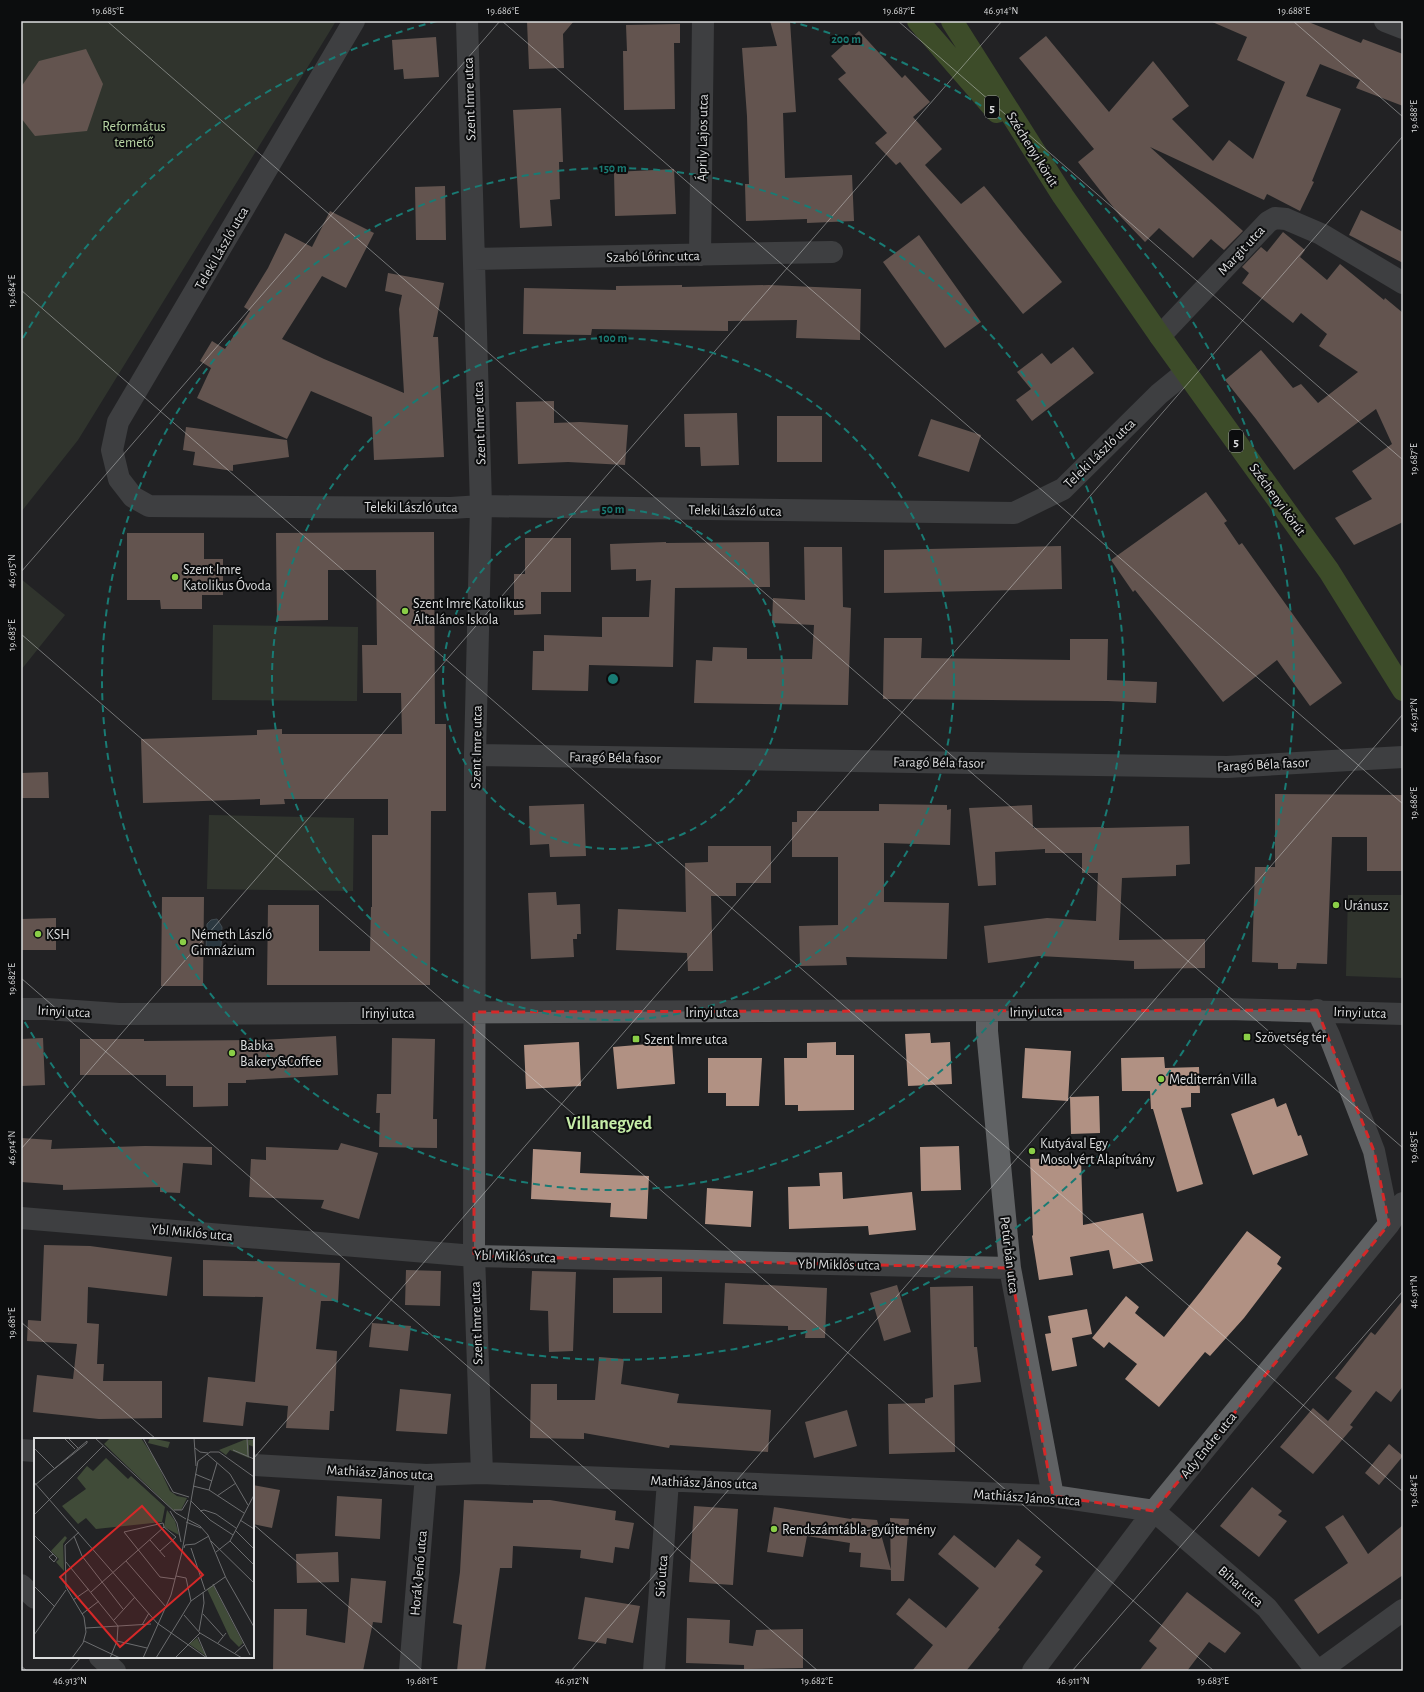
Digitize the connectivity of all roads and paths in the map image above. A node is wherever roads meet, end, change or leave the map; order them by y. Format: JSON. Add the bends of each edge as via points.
{"nodes":[{"id":1,"x":354,"y":21,"type":"edge"},
{"id":2,"x":467,"y":21,"type":"edge"},
{"id":3,"x":703,"y":21,"type":"edge"},
{"id":4,"x":918,"y":21,"type":"edge"},
{"id":5,"x":952,"y":21,"type":"edge"},
{"id":6,"x":1385,"y":21,"type":"edge"},
{"id":7,"x":1403,"y":28,"type":"edge"},
{"id":8,"x":1063,"y":196,"type":"junction"},
{"id":9,"x":832,"y":252,"type":"dead end"},
{"id":10,"x":700,"y":255,"type":"junction"},
{"id":11,"x":474,"y":259,"type":"junction"},
{"id":12,"x":1403,"y":283,"type":"edge"},
{"id":13,"x":1160,"y":336,"type":"junction"},
{"id":14,"x":1186,"y":372,"type":"junction"},
{"id":15,"x":481,"y":506,"type":"junction"},
{"id":16,"x":1403,"y":690,"type":"edge"},
{"id":17,"x":475,"y":755,"type":"junction"},
{"id":18,"x":1403,"y":757,"type":"edge"},
{"id":19,"x":21,"y":1009,"type":"edge"},
{"id":20,"x":1317,"y":1010,"type":"junction"},
{"id":21,"x":987,"y":1011,"type":"junction"},
{"id":22,"x":474,"y":1012,"type":"junction"},
{"id":23,"x":1403,"y":1014,"type":"edge"},
{"id":24,"x":1403,"y":1203,"type":"edge"},
{"id":25,"x":21,"y":1218,"type":"edge"},
{"id":26,"x":1389,"y":1224,"type":"junction"},
{"id":27,"x":474,"y":1256,"type":"junction"},
{"id":28,"x":1010,"y":1268,"type":"junction"},
{"id":29,"x":21,"y":1450,"type":"edge"},
{"id":30,"x":34,"y":1451,"type":"edge"},
{"id":31,"x":254,"y":1465,"type":"edge"},
{"id":32,"x":482,"y":1473,"type":"junction"},
{"id":33,"x":426,"y":1476,"type":"junction"},
{"id":34,"x":668,"y":1481,"type":"junction"},
{"id":35,"x":1053,"y":1496,"type":"junction"},
{"id":36,"x":1154,"y":1511,"type":"junction"},
{"id":37,"x":21,"y":1585,"type":"edge"},
{"id":38,"x":34,"y":1597,"type":"edge"},
{"id":39,"x":1403,"y":1610,"type":"edge"},
{"id":40,"x":101,"y":1658,"type":"edge"},
{"id":41,"x":115,"y":1671,"type":"edge"},
{"id":42,"x":410,"y":1671,"type":"edge"},
{"id":43,"x":654,"y":1671,"type":"edge"},
{"id":44,"x":1033,"y":1671,"type":"edge"},
{"id":45,"x":1318,"y":1671,"type":"edge"}],
"edges":[{"from":1,"to":15,"type":"street","name":"Teleki László utca","via":[[118,422],[112,450],[119,479],[133,497],[149,506]]},
{"from":2,"to":11,"type":"street","name":"Szent Imre utca"},
{"from":3,"to":10,"type":"street","name":"Áprily Lajos utca"},
{"from":4,"to":8,"type":"main road","name":"Széchenyi körút","number":"5","via":[[990,104]]},
{"from":5,"to":8,"type":"main road","name":"Széchenyi körút","number":"5"},
{"from":6,"to":7,"type":"street"},
{"from":8,"to":13,"type":"main road","name":"Széchenyi körút","number":"5"},
{"from":9,"to":10,"type":"street","name":"Szabó Lőrinc utca"},
{"from":10,"to":11,"type":"street","name":"Szabó Lőrinc utca"},
{"from":11,"to":15,"type":"street","name":"Szent Imre utca"},
{"from":12,"to":13,"type":"street","name":"Margit utca","via":[[1321,234],[1286,219],[1275,218],[1268,222]]},
{"from":13,"to":14,"type":"main road","name":"Széchenyi körút","number":"5"},
{"from":14,"to":15,"type":"street","name":"Teleki László utca","via":[[1159,394],[1063,489],[1014,513]]},
{"from":14,"to":16,"type":"main road","name":"Széchenyi körút","number":"5","via":[[1329,571]]},
{"from":15,"to":17,"type":"street","name":"Szent Imre utca"},
{"from":17,"to":18,"type":"street","name":"Faragó Béla fasor","via":[[1227,767]]},
{"from":17,"to":22,"type":"street","name":"Szent Imre utca"},
{"from":19,"to":22,"type":"street","name":"Irinyi utca","via":[[119,1014]]},
{"from":20,"to":21,"type":"street","name":"Irinyi utca"},
{"from":20,"to":23,"type":"street","name":"Irinyi utca"},
{"from":20,"to":26,"type":"street","via":[[1374,1151]]},
{"from":21,"to":22,"type":"street","name":"Irinyi utca"},
{"from":21,"to":28,"type":"street","name":"Petúr bán utca"},
{"from":22,"to":27,"type":"street","name":"Szent Imre utca"},
{"from":24,"to":26,"type":"street","name":"Ady Endre utca"},
{"from":25,"to":27,"type":"street","name":"Ybl Miklós utca"},
{"from":26,"to":36,"type":"street","name":"Ady Endre utca"},
{"from":27,"to":28,"type":"street","name":"Ybl Miklós utca"},
{"from":27,"to":32,"type":"street","name":"Szent Imre utca"},
{"from":28,"to":35,"type":"street","name":"Petúr bán utca"},
{"from":29,"to":30,"type":"street"},
{"from":31,"to":33,"type":"street","name":"Mathiász János utca"},
{"from":32,"to":33,"type":"street","name":"Mathiász János utca"},
{"from":32,"to":34,"type":"street","name":"Mathiász János utca"},
{"from":33,"to":42,"type":"street","name":"Horák Jenő utca"},
{"from":34,"to":35,"type":"street","name":"Mathiász János utca"},
{"from":34,"to":43,"type":"street","name":"Sió utca"},
{"from":35,"to":36,"type":"street","name":"Mathiász János utca"},
{"from":36,"to":44,"type":"street","name":"Ady Endre utca"},
{"from":36,"to":45,"type":"street","name":"Bihar utca","via":[[1267,1608]]},
{"from":37,"to":38,"type":"street"},
{"from":39,"to":45,"type":"street"},
{"from":40,"to":41,"type":"street"}]}
